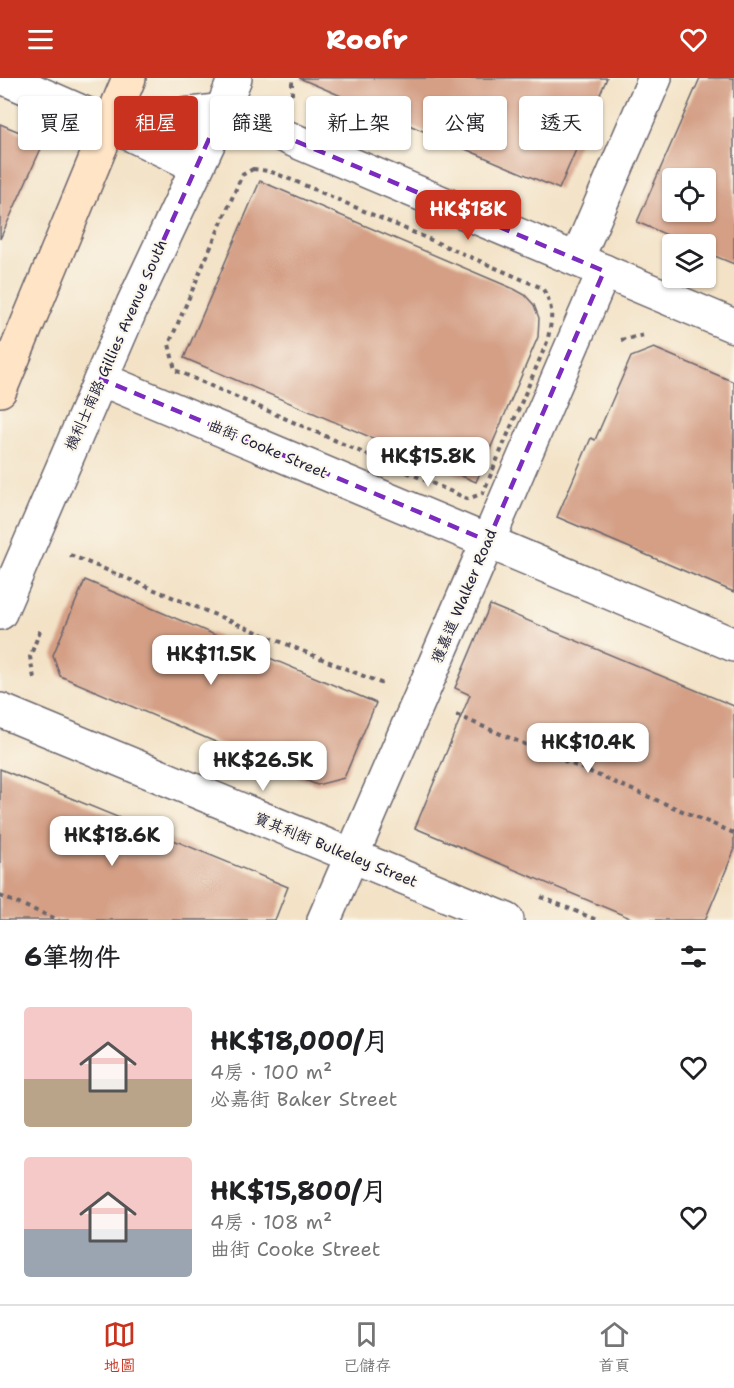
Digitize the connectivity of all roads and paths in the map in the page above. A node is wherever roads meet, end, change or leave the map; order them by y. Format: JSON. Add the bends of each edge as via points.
{"nodes":[{"id":1,"x":4,"y":78,"type":"edge"},
{"id":2,"x":129,"y":78,"type":"edge"},
{"id":3,"x":235,"y":78,"type":"edge"},
{"id":4,"x":655,"y":78,"type":"edge"},
{"id":5,"x":228,"y":96,"type":"edge"},
{"id":6,"x":210,"y":111,"type":"edge"},
{"id":7,"x":109,"y":124,"type":"junction"},
{"id":8,"x":210,"y":137,"type":"edge"},
{"id":9,"x":294,"y":140,"type":"edge"},
{"id":10,"x":197,"y":166,"type":"junction"},
{"id":11,"x":591,"y":265,"type":"junction"},
{"id":12,"x":734,"y":326,"type":"edge"},
{"id":13,"x":646,"y":335,"type":"dead end"},
{"id":14,"x":613,"y":343,"type":"dead end"},
{"id":15,"x":101,"y":379,"type":"junction"},
{"id":16,"x":0,"y":390,"type":"edge"},
{"id":17,"x":468,"y":499,"type":"joint"},
{"id":18,"x":488,"y":541,"type":"junction"},
{"id":19,"x":74,"y":545,"type":"dead end"},
{"id":20,"x":66,"y":566,"type":"dead end"},
{"id":21,"x":0,"y":613,"type":"edge"},
{"id":22,"x":42,"y":627,"type":"dead end"},
{"id":23,"x":734,"y":645,"type":"edge"},
{"id":24,"x":36,"y":680,"type":"dead end"},
{"id":25,"x":0,"y":710,"type":"edge"},
{"id":26,"x":351,"y":856,"type":"junction"},
{"id":27,"x":0,"y":896,"type":"edge"},
{"id":28,"x":59,"y":920,"type":"edge"},
{"id":29,"x":324,"y":920,"type":"edge"},
{"id":30,"x":507,"y":920,"type":"edge"}],
"edges":[{"from":1,"to":7,"type":"street"},
{"from":2,"to":7,"type":"main road"},
{"from":3,"to":5,"type":"street","name":"機利士南路 Gillies Avenue South"},
{"from":4,"to":11,"type":"street","name":"獲嘉道 Walker Road"},
{"from":6,"to":7,"type":"street"},
{"from":7,"to":10,"type":"street"},
{"from":7,"to":16,"type":"main road"},
{"from":8,"to":10,"type":"street","name":"機利士南路 Gillies Avenue South"},
{"from":9,"to":11,"type":"street"},
{"from":10,"to":15,"type":"street","name":"機利士南路 Gillies Avenue South"},
{"from":11,"to":12,"type":"street"},
{"from":11,"to":18,"type":"street","name":"獲嘉道 Walker Road"},
{"from":13,"to":14,"type":"path"},
{"from":15,"to":18,"type":"street","name":"曲街 Cooke Street"},
{"from":15,"to":21,"type":"street","name":"機利士南路 Gillies Avenue South"},
{"from":17,"to":17,"type":"path","via":[[175,370],[169,344],[242,175],[253,169],[269,171],[542,288],[551,300],[547,342],[483,493]]},
{"from":18,"to":23,"type":"street","name":"曲街 Cooke Street"},
{"from":18,"to":26,"type":"street","name":"獲嘉道 Walker Road"},
{"from":19,"to":20,"type":"path"},
{"from":22,"to":24,"type":"path","via":[[30,657],[31,674]]},
{"from":25,"to":26,"type":"street","name":"寶其利街 Bulkeley Street"},
{"from":26,"to":29,"type":"street","name":"獲嘉道 Walker Road"},
{"from":26,"to":30,"type":"street","name":"寶其利街 Bulkeley Street"},
{"from":27,"to":28,"type":"path"}]}
